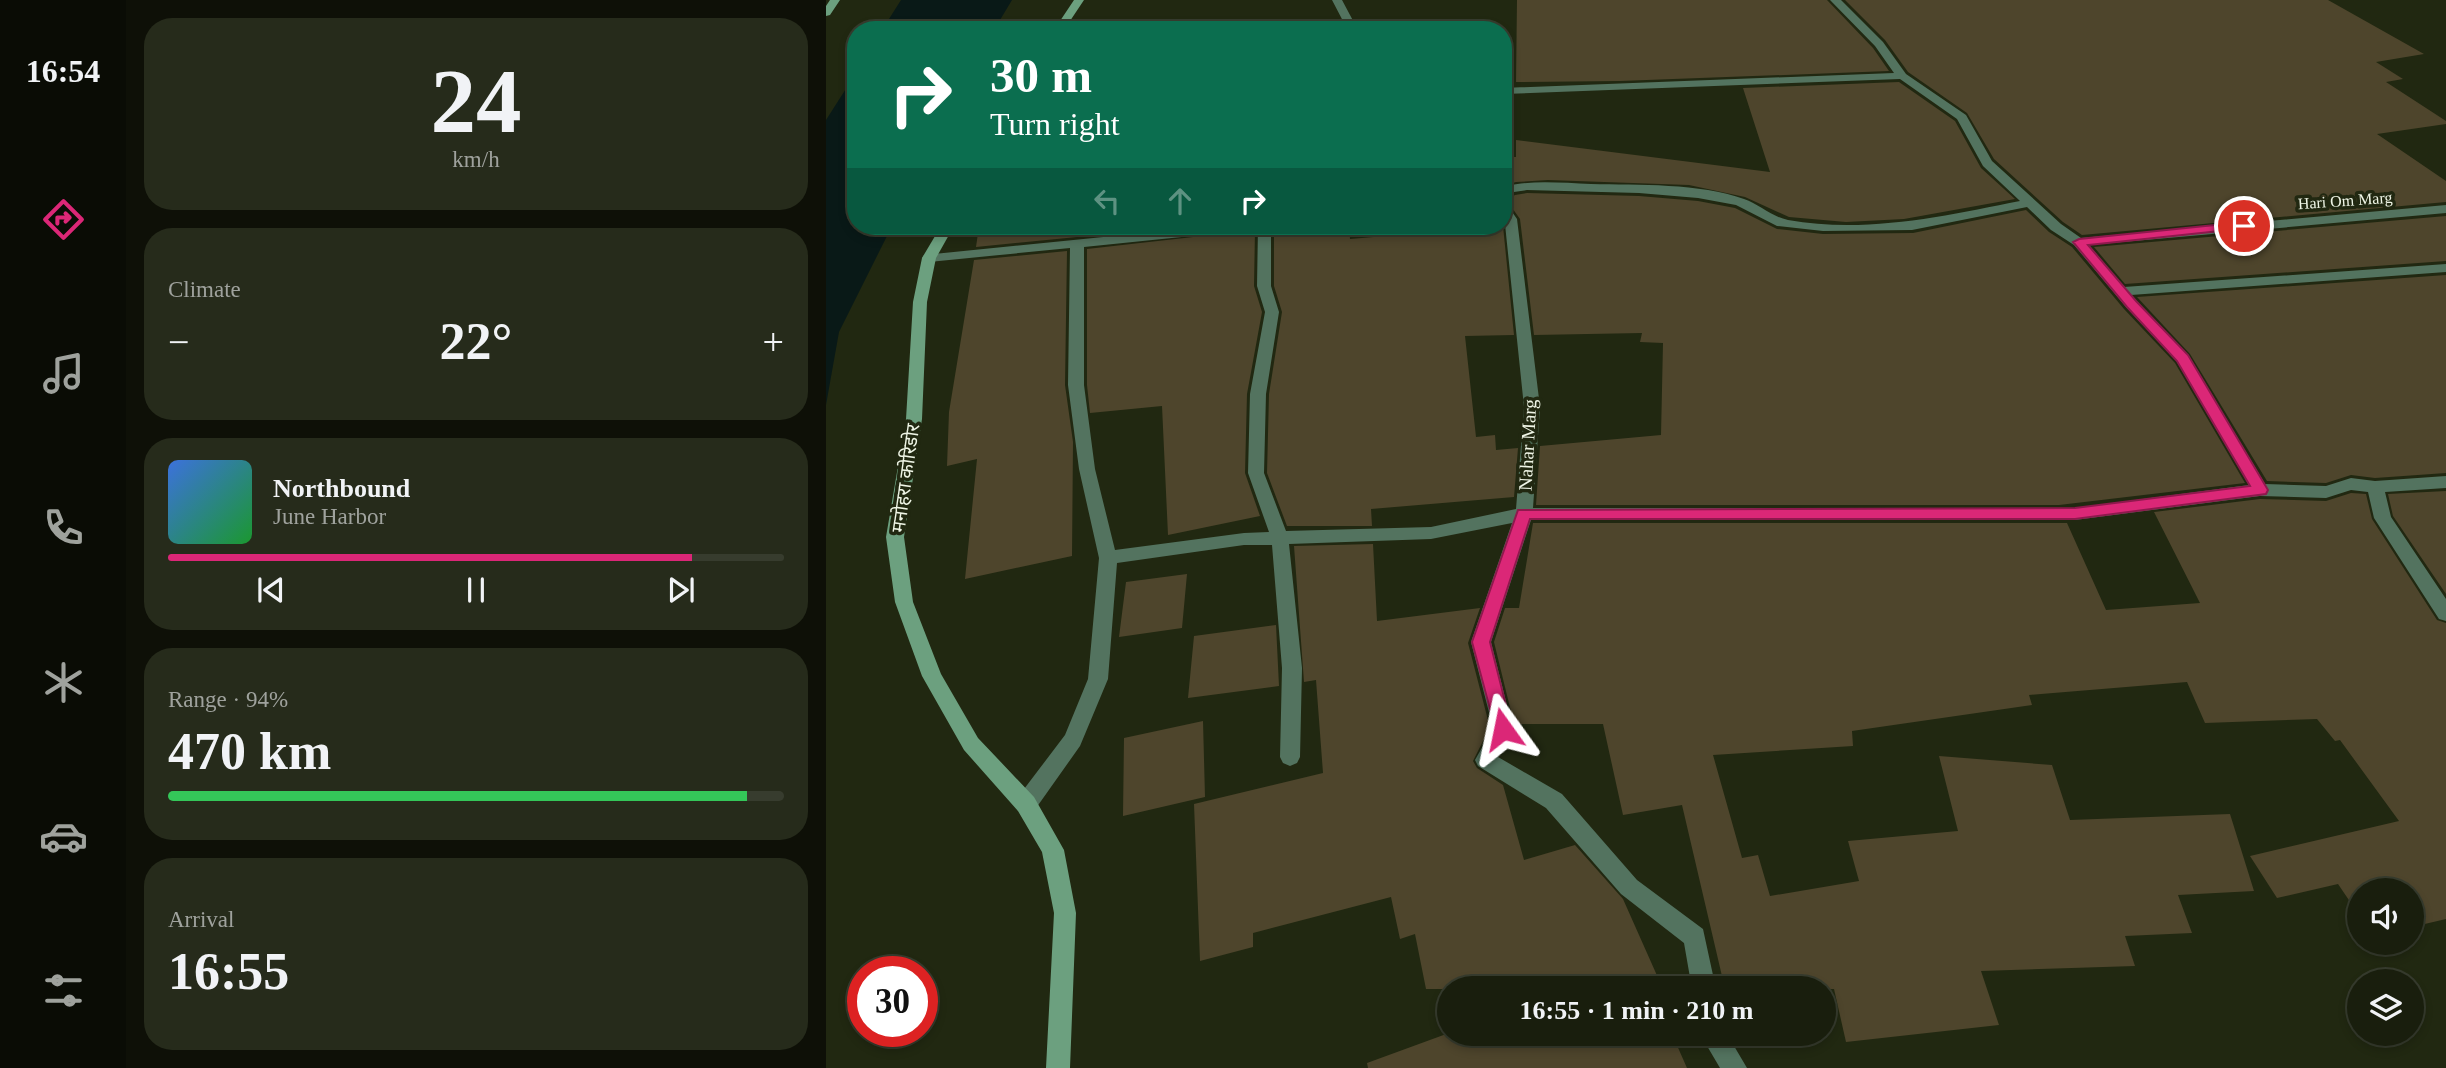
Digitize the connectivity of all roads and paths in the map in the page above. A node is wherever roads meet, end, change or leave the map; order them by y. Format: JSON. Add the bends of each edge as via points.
{"nodes":[{"id":1,"x":835,"y":0,"type":"edge"},
{"id":2,"x":1079,"y":0,"type":"edge"},
{"id":3,"x":1337,"y":0,"type":"edge"},
{"id":4,"x":1835,"y":0,"type":"edge"},
{"id":5,"x":826,"y":13,"type":"edge"},
{"id":6,"x":1065,"y":21,"type":"edge"},
{"id":7,"x":1349,"y":21,"type":"edge"},
{"id":8,"x":1902,"y":76,"type":"junction"},
{"id":9,"x":1512,"y":91,"type":"edge"},
{"id":10,"x":1512,"y":189,"type":"edge"},
{"id":11,"x":2030,"y":203,"type":"junction"},
{"id":12,"x":2446,"y":209,"type":"edge"},
{"id":13,"x":942,"y":235,"type":"edge"},
{"id":14,"x":1158,"y":235,"type":"edge"},
{"id":15,"x":1264,"y":235,"type":"edge"},
{"id":16,"x":1512,"y":235,"type":"edge"},
{"id":17,"x":2079,"y":242,"type":"junction"},
{"id":18,"x":1077,"y":243,"type":"junction"},
{"id":19,"x":929,"y":258,"type":"junction"},
{"id":20,"x":2446,"y":268,"type":"edge"},
{"id":21,"x":2121,"y":291,"type":"junction"},
{"id":22,"x":2446,"y":482,"type":"edge"},
{"id":23,"x":2375,"y":487,"type":"junction"},
{"id":24,"x":2260,"y":490,"type":"junction"},
{"id":25,"x":1524,"y":514,"type":"junction"},
{"id":26,"x":1280,"y":538,"type":"junction"},
{"id":27,"x":1108,"y":558,"type":"junction"},
{"id":28,"x":2446,"y":614,"type":"edge"},
{"id":29,"x":1290,"y":757,"type":"dead end"},
{"id":30,"x":1026,"y":804,"type":"junction"},
{"id":31,"x":1702,"y":976,"type":"edge"},
{"id":32,"x":1720,"y":1046,"type":"edge"},
{"id":33,"x":1058,"y":1068,"type":"edge"},
{"id":34,"x":1735,"y":1068,"type":"edge"}],
"edges":[{"from":1,"to":5,"type":"main road"},
{"from":2,"to":6,"type":"main road"},
{"from":3,"to":7,"type":"street"},
{"from":4,"to":8,"type":"street","via":[[1879,44]]},
{"from":8,"to":9,"type":"street"},
{"from":8,"to":11,"type":"street","via":[[1962,117],[1987,163]]},
{"from":10,"to":11,"type":"street","via":[[1698,194],[1740,202],[1782,223],[1823,227],[1912,226]]},
{"from":11,"to":17,"type":"street"},
{"from":12,"to":17,"type":"street","name":"Hari Om Marg"},
{"from":13,"to":19,"type":"main road","name":"मनोहरा कोरिडोर"},
{"from":14,"to":18,"type":"street"},
{"from":15,"to":26,"type":"street","via":[[1264,286],[1272,312],[1258,394],[1256,473]]},
{"from":16,"to":25,"type":"street","name":"Nahar Marg","via":[[1532,407]]},
{"from":17,"to":21,"type":"street"},
{"from":18,"to":19,"type":"street"},
{"from":18,"to":27,"type":"street","via":[[1076,385],[1087,469]]},
{"from":19,"to":30,"type":"main road","name":"मनोहरा कोरिडोर","via":[[920,302],[914,419],[895,537],[904,602],[932,676],[971,744]]},
{"from":20,"to":21,"type":"street"},
{"from":21,"to":24,"type":"street","via":[[2183,358]]},
{"from":22,"to":23,"type":"street"},
{"from":23,"to":24,"type":"street","via":[[2351,484],[2326,492]]},
{"from":23,"to":28,"type":"street","via":[[2383,518]]},
{"from":24,"to":25,"type":"street","via":[[2075,513]]},
{"from":25,"to":26,"type":"street","via":[[1431,533]]},
{"from":25,"to":31,"type":"street","name":"Nahar Marg","via":[[1481,642],[1503,729],[1485,761],[1554,801],[1629,887],[1695,937]]},
{"from":26,"to":27,"type":"street"},
{"from":26,"to":29,"type":"street","via":[[1292,668]]},
{"from":27,"to":30,"type":"street","via":[[1098,679],[1073,740]]},
{"from":30,"to":33,"type":"main road","name":"मनोहरा कोरिडोर","via":[[1053,849],[1065,913]]},
{"from":32,"to":34,"type":"street"}]}
